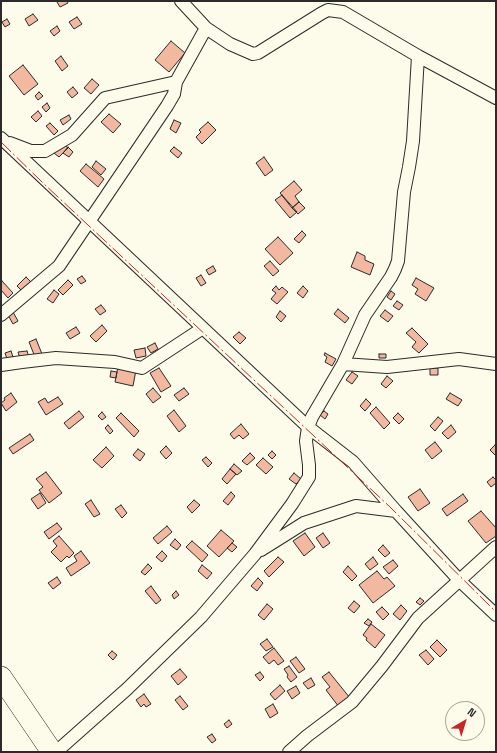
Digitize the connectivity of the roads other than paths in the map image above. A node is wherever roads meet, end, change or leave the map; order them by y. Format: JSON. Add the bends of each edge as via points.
{"nodes":[{"id":1,"x":181,"y":1,"type":"edge"},
{"id":2,"x":206,"y":28,"type":"junction"},
{"id":3,"x":418,"y":56,"type":"junction"},
{"id":4,"x":176,"y":82,"type":"junction"},
{"id":5,"x":496,"y":98,"type":"edge"},
{"id":6,"x":2,"y":139,"type":"edge"},
{"id":7,"x":90,"y":220,"type":"junction"},
{"id":8,"x":1,"y":315,"type":"edge"},
{"id":9,"x":204,"y":328,"type":"junction"},
{"id":10,"x":343,"y":364,"type":"junction"},
{"id":11,"x":496,"y":364,"type":"edge"},
{"id":12,"x":1,"y":365,"type":"edge"},
{"id":13,"x":308,"y":427,"type":"junction"},
{"id":14,"x":396,"y":511,"type":"junction"},
{"id":15,"x":496,"y":547,"type":"edge"},
{"id":16,"x":255,"y":554,"type":"junction"},
{"id":17,"x":460,"y":581,"type":"junction"},
{"id":18,"x":496,"y":615,"type":"edge"},
{"id":19,"x":1,"y":677,"type":"edge"},
{"id":20,"x":52,"y":752,"type":"edge"},
{"id":21,"x":56,"y":752,"type":"edge"},
{"id":22,"x":289,"y":752,"type":"edge"}],
"edges":[{"from":1,"to":2,"type":"street"},
{"from":2,"to":3,"type":"street","via":[[230,44],[253,54],[322,13],[336,10],[344,12]]},
{"from":2,"to":4,"type":"street"},
{"from":3,"to":5,"type":"street"},
{"from":3,"to":10,"type":"street","via":[[413,141],[404,192],[398,261],[365,315]]},
{"from":4,"to":6,"type":"street","via":[[105,98],[72,135],[45,151],[31,151]]},
{"from":4,"to":7,"type":"street","via":[[174,94],[167,106]]},
{"from":6,"to":7,"type":"street"},
{"from":7,"to":8,"type":"street","via":[[59,266]]},
{"from":7,"to":9,"type":"street"},
{"from":9,"to":12,"type":"street","via":[[142,368],[115,362],[56,358]]},
{"from":9,"to":13,"type":"street"},
{"from":10,"to":11,"type":"street","via":[[387,367],[459,359]]},
{"from":10,"to":13,"type":"street"},
{"from":13,"to":14,"type":"street","via":[[353,462]]},
{"from":13,"to":16,"type":"street","via":[[306,441],[309,477]]},
{"from":14,"to":16,"type":"street","via":[[356,506],[304,523]]},
{"from":14,"to":17,"type":"street"},
{"from":15,"to":17,"type":"street"},
{"from":16,"to":21,"type":"street","via":[[201,617]]},
{"from":17,"to":18,"type":"street"},
{"from":17,"to":22,"type":"street","via":[[418,618],[352,702]]},
{"from":19,"to":20,"type":"highway"}]}
